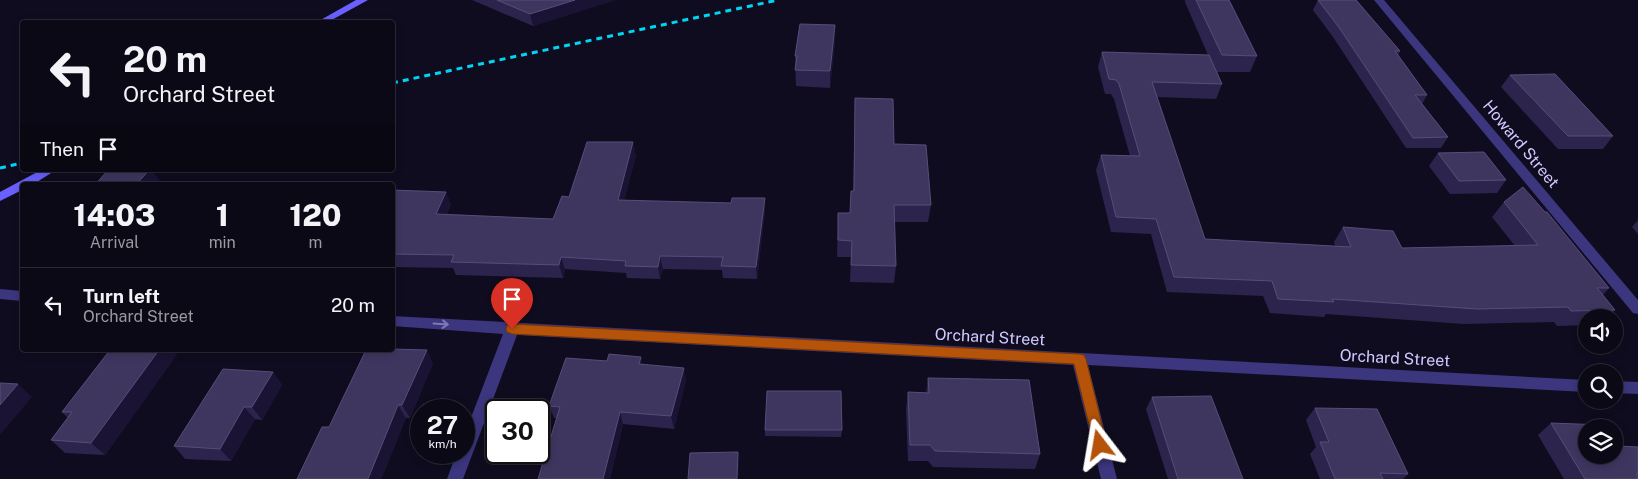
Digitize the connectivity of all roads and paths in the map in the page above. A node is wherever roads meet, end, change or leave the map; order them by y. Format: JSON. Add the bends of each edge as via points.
{"nodes":[{"id":1,"x":363,"y":0,"type":"edge"},
{"id":2,"x":1379,"y":0,"type":"edge"},
{"id":3,"x":326,"y":20,"type":"edge"},
{"id":4,"x":46,"y":172,"type":"edge"},
{"id":5,"x":28,"y":182,"type":"edge"},
{"id":6,"x":20,"y":186,"type":"edge"},
{"id":7,"x":0,"y":197,"type":"edge"},
{"id":8,"x":0,"y":294,"type":"edge"},
{"id":9,"x":20,"y":296,"type":"edge"},
{"id":10,"x":1638,"y":309,"type":"edge"},
{"id":11,"x":395,"y":321,"type":"edge"},
{"id":12,"x":512,"y":329,"type":"junction"},
{"id":13,"x":1079,"y":359,"type":"junction"},
{"id":14,"x":1578,"y":386,"type":"edge"},
{"id":15,"x":1623,"y":387,"type":"edge"},
{"id":16,"x":1638,"y":388,"type":"edge"},
{"id":17,"x":455,"y":479,"type":"edge"},
{"id":18,"x":1109,"y":479,"type":"edge"}],
"edges":[{"from":1,"to":3,"type":"main road"},
{"from":2,"to":10,"type":"street","name":"Howard Street"},
{"from":4,"to":5,"type":"main road"},
{"from":6,"to":7,"type":"main road"},
{"from":8,"to":9,"type":"street"},
{"from":11,"to":12,"type":"street","name":"Orchard Street","one_way":true},
{"from":12,"to":13,"type":"street","name":"Orchard Street"},
{"from":12,"to":17,"type":"street"},
{"from":13,"to":14,"type":"street","name":"Orchard Street"},
{"from":13,"to":18,"type":"street"},
{"from":15,"to":16,"type":"street"}]}
